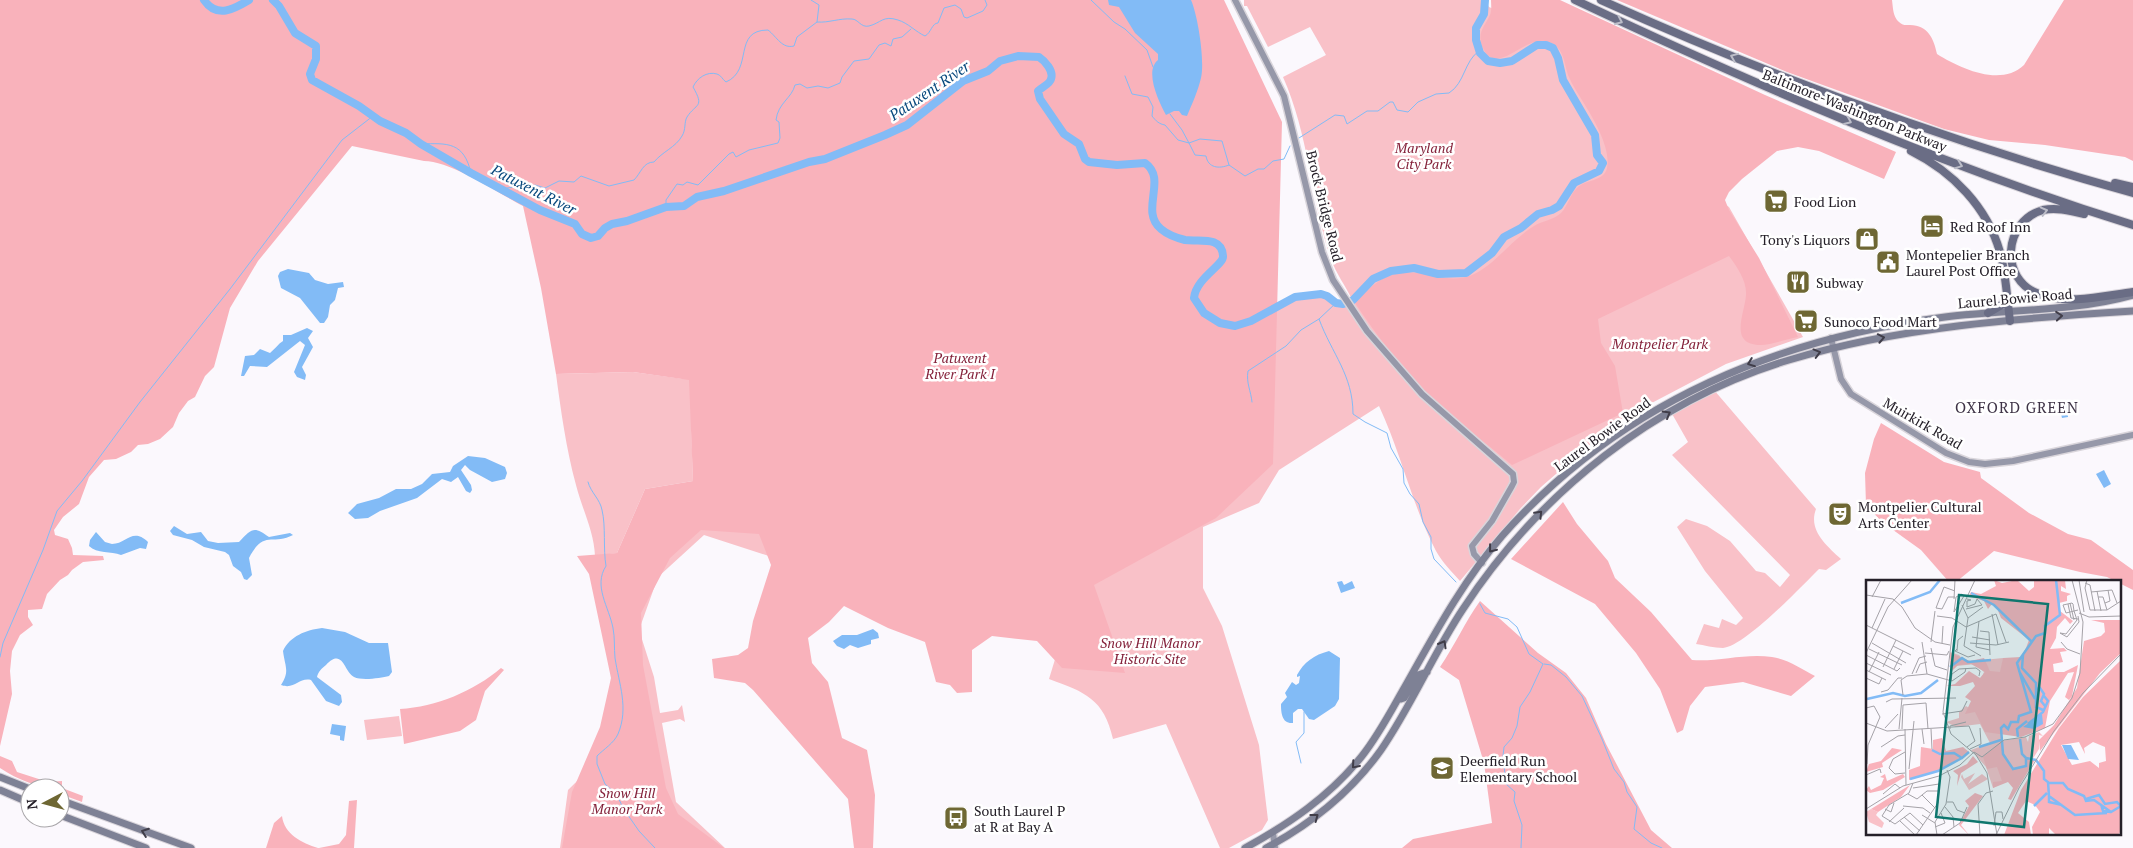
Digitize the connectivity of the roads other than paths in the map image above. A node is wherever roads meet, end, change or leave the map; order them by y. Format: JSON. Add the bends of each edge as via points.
{"nodes":[{"id":1,"x":1235,"y":0,"type":"edge"},
{"id":2,"x":1575,"y":0,"type":"edge"},
{"id":3,"x":1601,"y":0,"type":"edge"},
{"id":4,"x":1865,"y":128,"type":"junction"},
{"id":5,"x":2076,"y":176,"type":"junction"},
{"id":6,"x":2133,"y":187,"type":"edge"},
{"id":7,"x":2133,"y":193,"type":"edge"},
{"id":8,"x":2133,"y":227,"type":"edge"},
{"id":9,"x":2005,"y":280,"type":"junction"},
{"id":10,"x":2133,"y":294,"type":"edge"},
{"id":11,"x":2133,"y":311,"type":"edge"},
{"id":12,"x":2009,"y":312,"type":"junction"},
{"id":13,"x":1988,"y":313,"type":"junction"},
{"id":14,"x":2010,"y":321,"type":"junction"},
{"id":15,"x":1831,"y":338,"type":"junction"},
{"id":16,"x":1833,"y":348,"type":"junction"},
{"id":17,"x":2133,"y":435,"type":"edge"},
{"id":18,"x":1482,"y":563,"type":"junction"},
{"id":19,"x":1427,"y":672,"type":"junction"},
{"id":20,"x":1397,"y":701,"type":"junction"},
{"id":21,"x":0,"y":778,"type":"edge"},
{"id":22,"x":20,"y":785,"type":"edge"},
{"id":23,"x":0,"y":790,"type":"edge"},
{"id":24,"x":20,"y":798,"type":"edge"},
{"id":25,"x":70,"y":804,"type":"edge"},
{"id":26,"x":70,"y":819,"type":"edge"},
{"id":27,"x":1273,"y":832,"type":"junction"},
{"id":28,"x":1274,"y":846,"type":"edge"},
{"id":29,"x":146,"y":848,"type":"edge"},
{"id":30,"x":191,"y":848,"type":"edge"},
{"id":31,"x":1245,"y":848,"type":"edge"},
{"id":32,"x":1266,"y":848,"type":"edge"}],
"edges":[{"from":1,"to":18,"type":"street","name":"Brock Bridge Road","via":[[1284,96],[1322,252],[1344,298],[1367,331],[1422,394],[1505,466],[1514,478],[1492,521],[1472,546]]},
{"from":2,"to":4,"type":"highway","name":"Baltimore-Washington Parkway","one_way":true,"via":[[1724,69]]},
{"from":5,"to":3,"type":"highway","name":"Baltimore-Washington Parkway","one_way":true,"via":[[1870,110],[1721,52]]},
{"from":4,"to":8,"type":"highway","name":"Baltimore-Washington Parkway","one_way":true},
{"from":4,"to":9,"type":"highway","via":[[1917,154],[1963,189],[1980,209],[1993,233]]},
{"from":5,"to":6,"type":"highway"},
{"from":5,"to":7,"type":"highway","name":"Baltimore-Washington Parkway"},
{"from":10,"to":8,"type":"highway","one_way":true,"via":[[2090,298],[2045,296],[2023,284],[2010,257],[2013,239],[2020,225],[2044,210],[2060,209]]},
{"from":9,"to":12,"type":"highway"},
{"from":9,"to":13,"type":"highway","via":[[2004,302]]},
{"from":10,"to":12,"type":"main road","name":"Laurel Bowie Road","via":[[2091,304]]},
{"from":14,"to":11,"type":"main road","name":"Laurel Bowie Road","one_way":true},
{"from":12,"to":13,"type":"main road","name":"Laurel Bowie Road"},
{"from":12,"to":14,"type":"highway"},
{"from":13,"to":15,"type":"main road","name":"Laurel Bowie Road","via":[[1946,317]]},
{"from":16,"to":14,"type":"main road","name":"Laurel Bowie Road","one_way":true,"via":[[1885,337]]},
{"from":15,"to":16,"type":"street","name":"Muirkirk Road"},
{"from":15,"to":18,"type":"main road","name":"Laurel Bowie Road","one_way":true,"via":[[1727,373],[1682,394],[1633,423],[1552,486],[1503,536]]},
{"from":16,"to":17,"type":"street","name":"Muirkirk Road","via":[[1841,379],[1851,394],[1946,453],[1968,462],[2013,461]]},
{"from":19,"to":16,"type":"main road","name":"Laurel Bowie Road","one_way":true,"via":[[1460,613],[1489,573],[1537,516],[1598,461],[1655,422],[1708,393],[1788,360]]},
{"from":18,"to":20,"type":"main road","name":"Laurel Bowie Road","via":[[1446,615]]},
{"from":19,"to":20,"type":"main road","via":[[1418,675],[1404,698]]},
{"from":28,"to":19,"type":"main road","name":"Laurel Bowie Road","one_way":true,"via":[[1322,812],[1355,782],[1389,737]]},
{"from":20,"to":27,"type":"main road","name":"Laurel Bowie Road","one_way":true,"via":[[1372,743],[1342,779],[1310,808]]},
{"from":21,"to":22,"type":"main road"},
{"from":23,"to":24,"type":"main road"},
{"from":30,"to":25,"type":"main road","one_way":true},
{"from":26,"to":29,"type":"main road"},
{"from":27,"to":28,"type":"street"},
{"from":27,"to":31,"type":"main road","name":"Laurel Bowie Road"},
{"from":28,"to":32,"type":"main road","name":"Laurel Bowie Road"}]}
